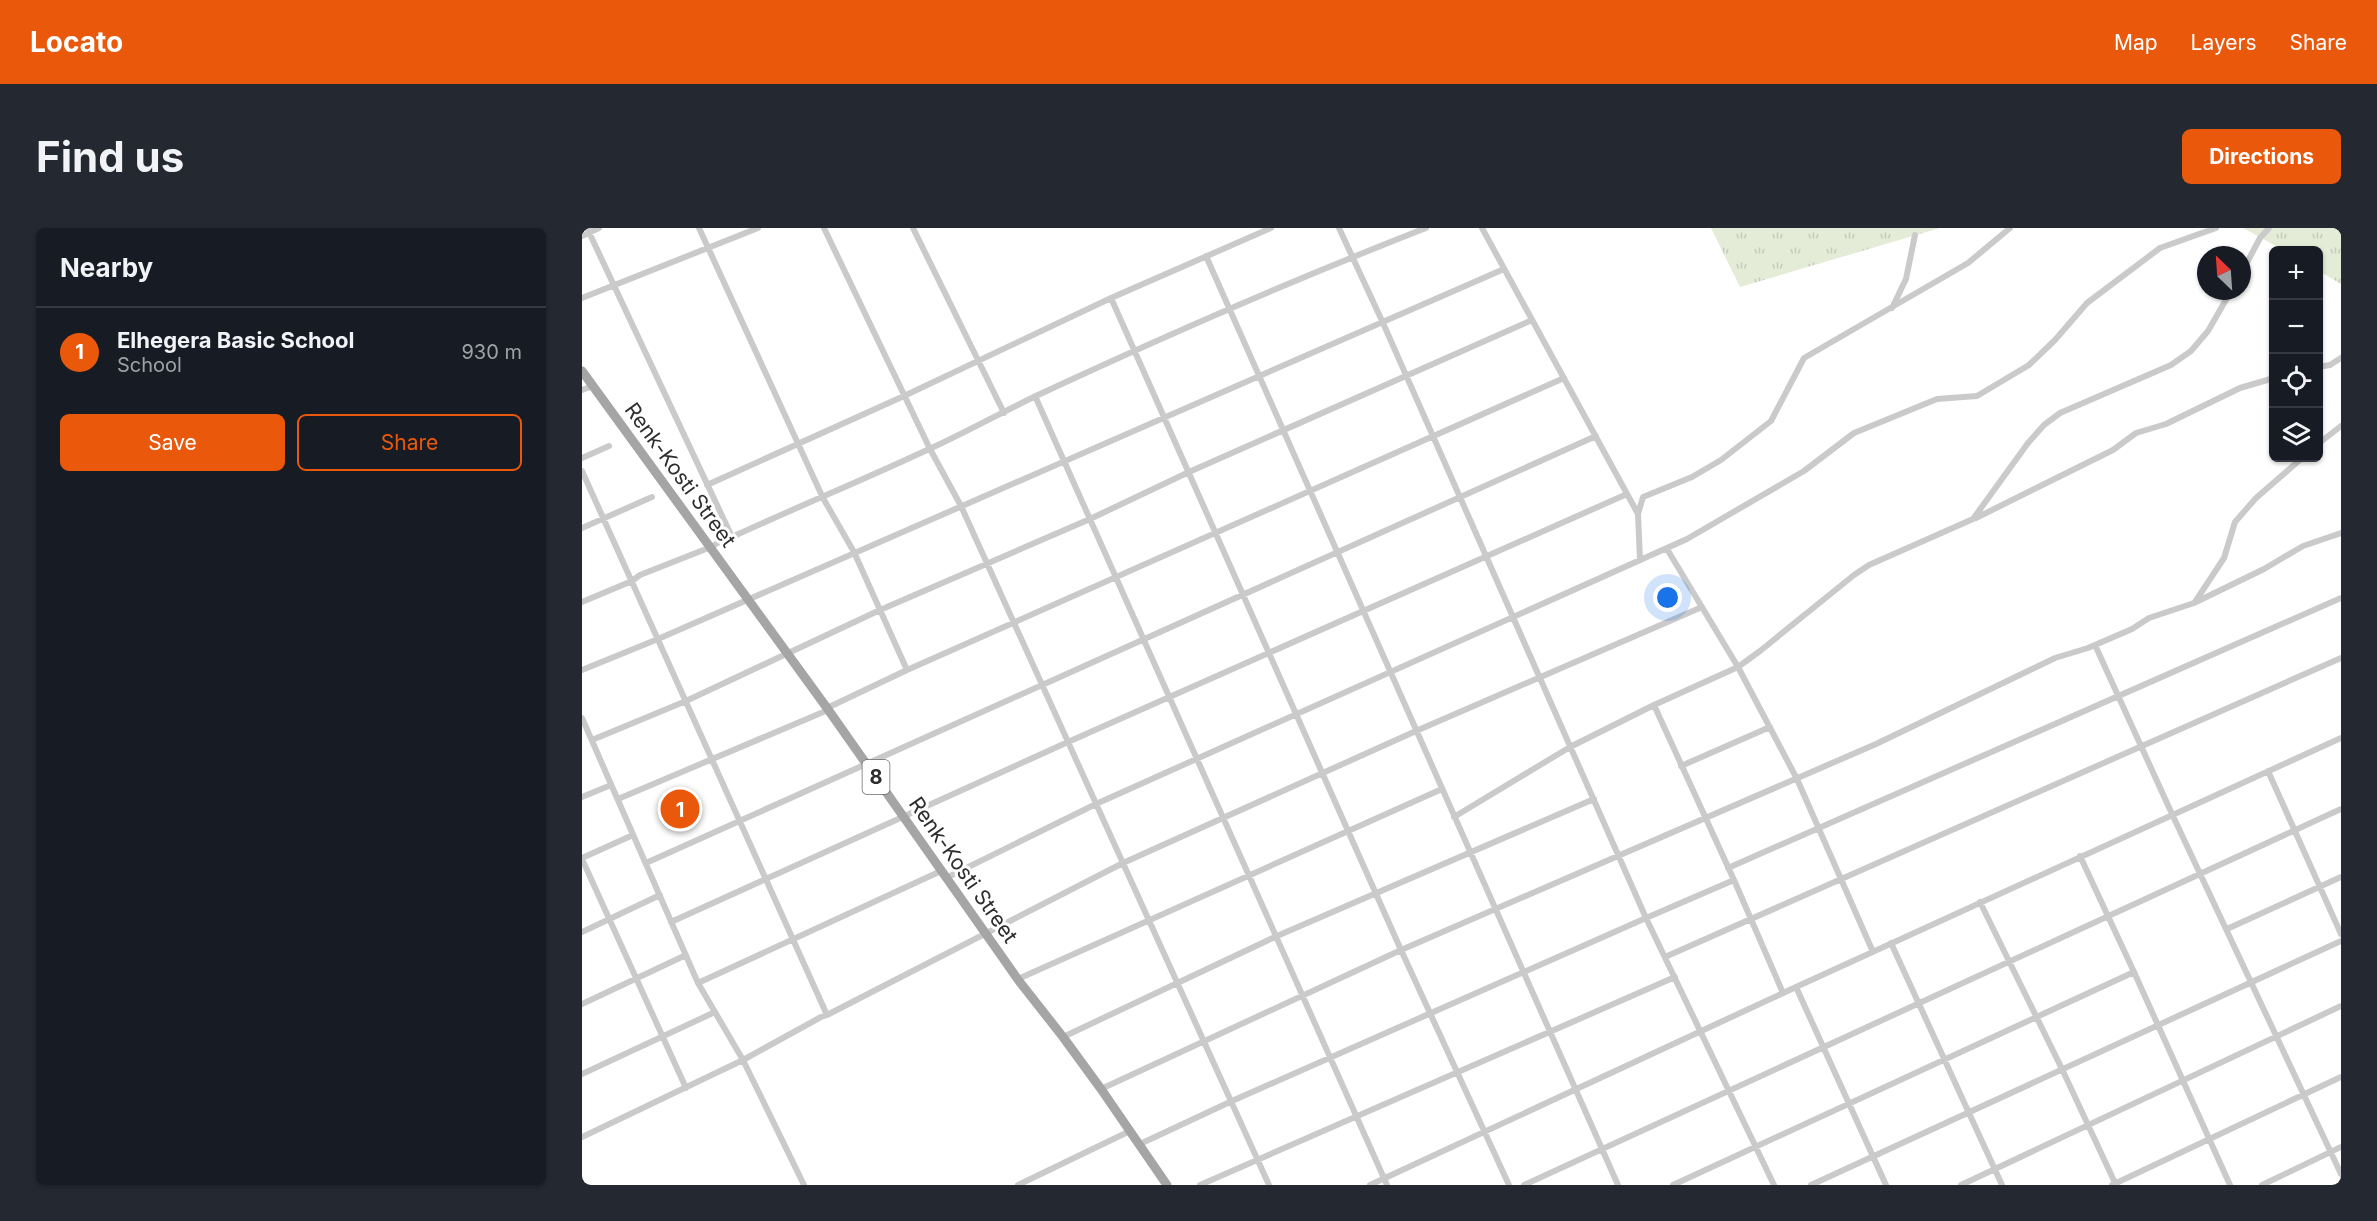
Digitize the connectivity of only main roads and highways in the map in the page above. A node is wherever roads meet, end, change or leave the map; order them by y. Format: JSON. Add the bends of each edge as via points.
{"nodes":[{"id":1,"x":582,"y":371,"type":"edge"},
{"id":2,"x":1167,"y":1185,"type":"edge"}],
"edges":[{"from":1,"to":2,"type":"main road","name":"Renk-Kosti Street","number":"8"}]}
